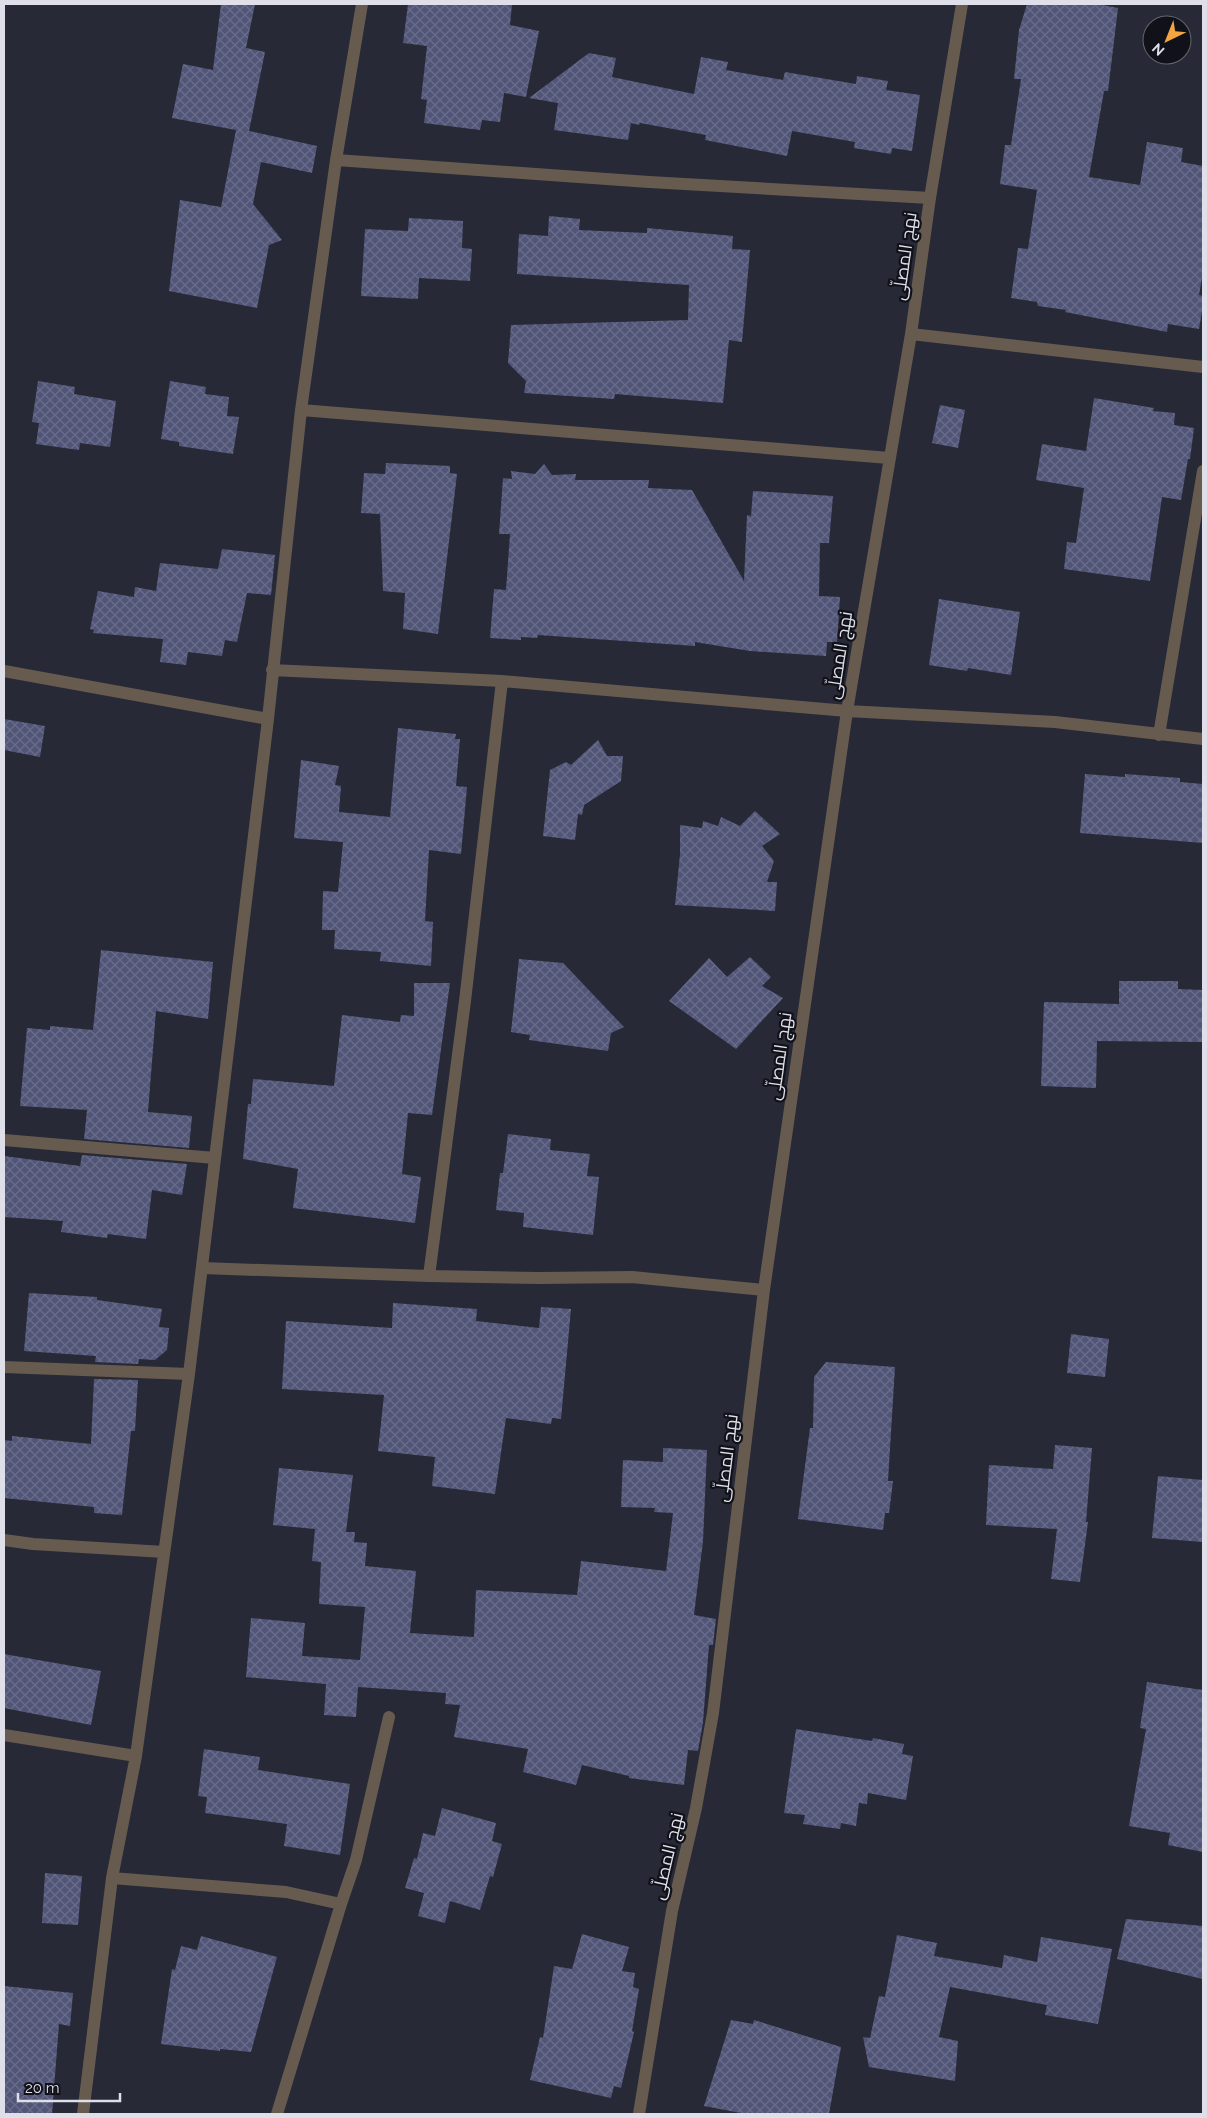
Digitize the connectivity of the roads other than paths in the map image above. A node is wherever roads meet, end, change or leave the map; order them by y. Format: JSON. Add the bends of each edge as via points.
{"nodes":[{"id":1,"x":362,"y":4,"type":"edge"},
{"id":2,"x":962,"y":4,"type":"edge"},
{"id":3,"x":336,"y":160,"type":"junction"},
{"id":4,"x":930,"y":198,"type":"junction"},
{"id":5,"x":911,"y":334,"type":"junction"},
{"id":6,"x":1203,"y":367,"type":"edge"},
{"id":7,"x":301,"y":410,"type":"junction"},
{"id":8,"x":889,"y":458,"type":"junction"},
{"id":9,"x":1203,"y":471,"type":"edge"},
{"id":10,"x":272,"y":670,"type":"junction"},
{"id":11,"x":4,"y":671,"type":"edge"},
{"id":12,"x":502,"y":681,"type":"junction"},
{"id":13,"x":847,"y":711,"type":"junction"},
{"id":14,"x":268,"y":719,"type":"junction"},
{"id":15,"x":1159,"y":735,"type":"junction"},
{"id":16,"x":1203,"y":739,"type":"edge"},
{"id":17,"x":4,"y":1140,"type":"edge"},
{"id":18,"x":215,"y":1158,"type":"junction"},
{"id":19,"x":202,"y":1268,"type":"junction"},
{"id":20,"x":429,"y":1276,"type":"junction"},
{"id":21,"x":764,"y":1290,"type":"junction"},
{"id":22,"x":4,"y":1367,"type":"edge"},
{"id":23,"x":189,"y":1374,"type":"junction"},
{"id":24,"x":4,"y":1540,"type":"edge"},
{"id":25,"x":164,"y":1552,"type":"junction"},
{"id":26,"x":389,"y":1718,"type":"dead end"},
{"id":27,"x":4,"y":1735,"type":"edge"},
{"id":28,"x":136,"y":1756,"type":"junction"},
{"id":29,"x":112,"y":1878,"type":"junction"},
{"id":30,"x":341,"y":1904,"type":"junction"},
{"id":31,"x":83,"y":2114,"type":"edge"},
{"id":32,"x":277,"y":2114,"type":"edge"},
{"id":33,"x":639,"y":2114,"type":"edge"}],
"edges":[{"from":1,"to":3,"type":"street"},
{"from":2,"to":4,"type":"street","name":"نهج المصلّى"},
{"from":3,"to":4,"type":"street"},
{"from":3,"to":7,"type":"street"},
{"from":4,"to":5,"type":"street","name":"نهج المصلّى"},
{"from":5,"to":6,"type":"street"},
{"from":5,"to":8,"type":"street","name":"نهج المصلّى"},
{"from":7,"to":8,"type":"street"},
{"from":7,"to":10,"type":"street"},
{"from":8,"to":13,"type":"street","name":"نهج المصلّى"},
{"from":9,"to":15,"type":"street"},
{"from":10,"to":12,"type":"street"},
{"from":10,"to":14,"type":"street"},
{"from":11,"to":14,"type":"street"},
{"from":12,"to":13,"type":"street"},
{"from":12,"to":20,"type":"street"},
{"from":13,"to":15,"type":"street","via":[[1055,722]]},
{"from":13,"to":21,"type":"street","name":"نهج المصلّى"},
{"from":14,"to":18,"type":"street"},
{"from":15,"to":16,"type":"street"},
{"from":17,"to":18,"type":"street"},
{"from":18,"to":19,"type":"street"},
{"from":19,"to":20,"type":"street"},
{"from":19,"to":23,"type":"street"},
{"from":20,"to":21,"type":"street","via":[[632,1277]]},
{"from":21,"to":33,"type":"street","name":"نهج المصلّى","via":[[713,1713],[696,1808],[672,1911]]},
{"from":22,"to":23,"type":"street"},
{"from":23,"to":25,"type":"street"},
{"from":24,"to":25,"type":"street"},
{"from":25,"to":28,"type":"street"},
{"from":26,"to":30,"type":"street","via":[[356,1860]]},
{"from":27,"to":28,"type":"street"},
{"from":28,"to":29,"type":"street"},
{"from":29,"to":30,"type":"street","via":[[286,1892]]},
{"from":29,"to":31,"type":"street"},
{"from":30,"to":32,"type":"street"}]}
